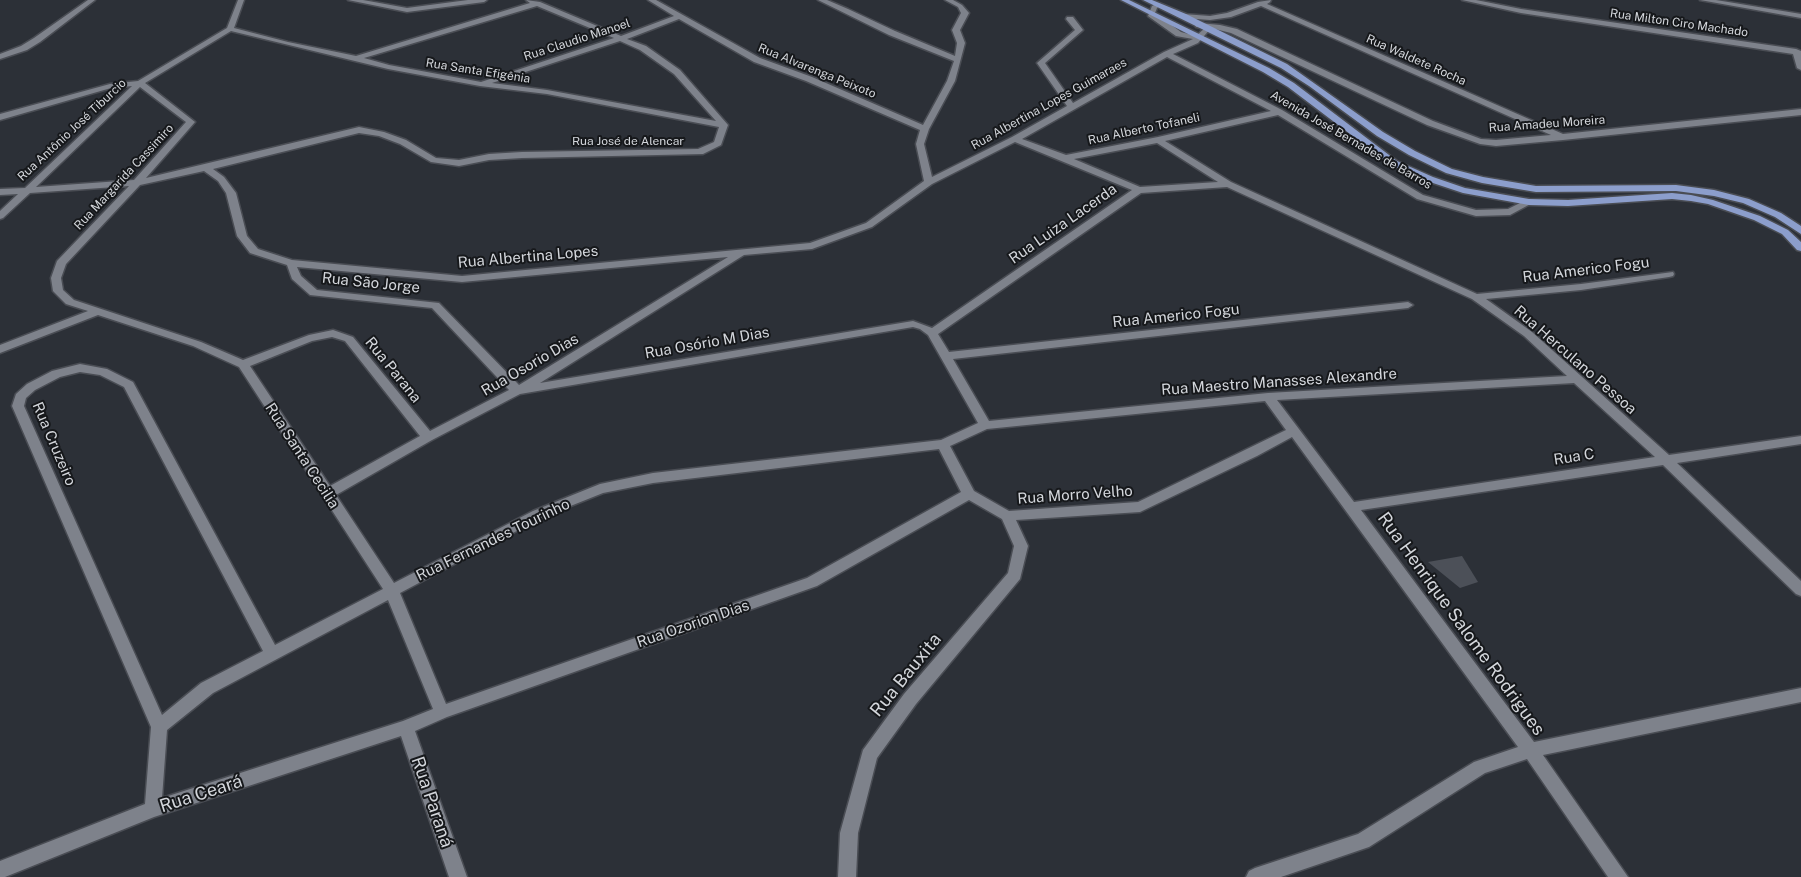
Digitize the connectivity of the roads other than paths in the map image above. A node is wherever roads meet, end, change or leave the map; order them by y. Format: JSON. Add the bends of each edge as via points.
{"nodes":[{"id":1,"x":92,"y":0,"type":"edge"},
{"id":2,"x":241,"y":0,"type":"edge"},
{"id":3,"x":350,"y":0,"type":"edge"},
{"id":4,"x":484,"y":0,"type":"edge"},
{"id":5,"x":529,"y":0,"type":"edge"},
{"id":6,"x":650,"y":0,"type":"edge"},
{"id":7,"x":821,"y":0,"type":"edge"},
{"id":8,"x":948,"y":0,"type":"edge"},
{"id":9,"x":1124,"y":0,"type":"edge"},
{"id":10,"x":1146,"y":0,"type":"edge"},
{"id":11,"x":1275,"y":0,"type":"edge"},
{"id":12,"x":1466,"y":0,"type":"edge"},
{"id":13,"x":1703,"y":0,"type":"edge"},
{"id":14,"x":543,"y":2,"type":"edge"},
{"id":15,"x":1260,"y":3,"type":"junction"},
{"id":16,"x":1158,"y":5,"type":"junction"},
{"id":17,"x":1151,"y":14,"type":"junction"},
{"id":18,"x":681,"y":16,"type":"junction"},
{"id":19,"x":1183,"y":16,"type":"junction"},
{"id":20,"x":1801,"y":16,"type":"edge"},
{"id":21,"x":1070,"y":19,"type":"dead end"},
{"id":22,"x":1198,"y":25,"type":"junction"},
{"id":23,"x":230,"y":29,"type":"junction"},
{"id":24,"x":1208,"y":29,"type":"junction"},
{"id":25,"x":1179,"y":34,"type":"junction"},
{"id":26,"x":622,"y":38,"type":"junction"},
{"id":27,"x":1197,"y":38,"type":"junction"},
{"id":28,"x":1180,"y":47,"type":"junction"},
{"id":29,"x":1799,"y":52,"type":"edge"},
{"id":30,"x":1167,"y":54,"type":"junction"},
{"id":31,"x":0,"y":57,"type":"edge"},
{"id":32,"x":356,"y":58,"type":"junction"},
{"id":33,"x":958,"y":60,"type":"junction"},
{"id":34,"x":1801,"y":68,"type":"edge"},
{"id":35,"x":140,"y":83,"type":"junction"},
{"id":36,"x":480,"y":84,"type":"junction"},
{"id":37,"x":1072,"y":107,"type":"junction"},
{"id":38,"x":1279,"y":112,"type":"junction"},
{"id":39,"x":1801,"y":112,"type":"edge"},
{"id":40,"x":0,"y":117,"type":"edge"},
{"id":41,"x":724,"y":125,"type":"junction"},
{"id":42,"x":925,"y":129,"type":"junction"},
{"id":43,"x":1563,"y":137,"type":"junction"},
{"id":44,"x":1015,"y":139,"type":"junction"},
{"id":45,"x":1158,"y":140,"type":"junction"},
{"id":46,"x":1065,"y":158,"type":"junction"},
{"id":47,"x":206,"y":168,"type":"junction"},
{"id":48,"x":929,"y":182,"type":"junction"},
{"id":49,"x":137,"y":184,"type":"junction"},
{"id":50,"x":1228,"y":184,"type":"junction"},
{"id":51,"x":26,"y":190,"type":"junction"},
{"id":52,"x":1139,"y":190,"type":"junction"},
{"id":53,"x":0,"y":192,"type":"edge"},
{"id":54,"x":1529,"y":202,"type":"junction"},
{"id":55,"x":0,"y":216,"type":"edge"},
{"id":56,"x":1801,"y":231,"type":"edge"},
{"id":57,"x":1801,"y":248,"type":"edge"},
{"id":58,"x":742,"y":253,"type":"junction"},
{"id":59,"x":291,"y":263,"type":"junction"},
{"id":60,"x":1670,"y":274,"type":"dead end"},
{"id":61,"x":1476,"y":298,"type":"junction"},
{"id":62,"x":1408,"y":305,"type":"dead end"},
{"id":63,"x":99,"y":311,"type":"junction"},
{"id":64,"x":932,"y":333,"type":"junction"},
{"id":65,"x":0,"y":350,"type":"edge"},
{"id":66,"x":947,"y":356,"type":"junction"},
{"id":67,"x":243,"y":364,"type":"junction"},
{"id":68,"x":1576,"y":379,"type":"junction"},
{"id":69,"x":517,"y":391,"type":"junction"},
{"id":70,"x":1268,"y":397,"type":"junction"},
{"id":71,"x":985,"y":425,"type":"junction"},
{"id":72,"x":1294,"y":431,"type":"junction"},
{"id":73,"x":428,"y":437,"type":"junction"},
{"id":74,"x":1801,"y":440,"type":"edge"},
{"id":75,"x":943,"y":444,"type":"junction"},
{"id":76,"x":1665,"y":459,"type":"junction"},
{"id":77,"x":327,"y":494,"type":"junction"},
{"id":78,"x":969,"y":494,"type":"junction"},
{"id":79,"x":1351,"y":507,"type":"junction"},
{"id":80,"x":1007,"y":516,"type":"junction"},
{"id":81,"x":391,"y":590,"type":"junction"},
{"id":82,"x":1801,"y":590,"type":"edge"},
{"id":83,"x":272,"y":654,"type":"junction"},
{"id":84,"x":1801,"y":695,"type":"edge"},
{"id":85,"x":442,"y":712,"type":"junction"},
{"id":86,"x":160,"y":727,"type":"junction"},
{"id":87,"x":406,"y":727,"type":"junction"},
{"id":88,"x":1530,"y":750,"type":"junction"},
{"id":89,"x":153,"y":809,"type":"junction"},
{"id":90,"x":0,"y":870,"type":"edge"},
{"id":91,"x":458,"y":877,"type":"edge"},
{"id":92,"x":847,"y":877,"type":"edge"},
{"id":93,"x":1255,"y":877,"type":"edge"},
{"id":94,"x":1619,"y":877,"type":"edge"}],
"edges":[{"from":1,"to":31,"type":"street","via":[[37,40]]},
{"from":2,"to":23,"type":"street"},
{"from":3,"to":4,"type":"street","via":[[407,10]]},
{"from":5,"to":14,"type":"street"},
{"from":6,"to":18,"type":"street","name":"Rua Alvarenga Peixoto"},
{"from":7,"to":33,"type":"street"},
{"from":8,"to":33,"type":"street","via":[[965,12],[956,30],[961,43]]},
{"from":9,"to":17,"type":"main road"},
{"from":10,"to":16,"type":"main road"},
{"from":11,"to":15,"type":"street"},
{"from":12,"to":29,"type":"street","name":"Rua Milton Ciro Machado"},
{"from":13,"to":20,"type":"street"},
{"from":14,"to":26,"type":"street"},
{"from":14,"to":32,"type":"street"},
{"from":15,"to":19,"type":"street","via":[[1228,15],[1210,18]]},
{"from":15,"to":43,"type":"street","name":"Rua Waldete Rocha"},
{"from":16,"to":17,"type":"street"},
{"from":16,"to":19,"type":"main road"},
{"from":17,"to":25,"type":"street"},
{"from":17,"to":27,"type":"main road"},
{"from":18,"to":26,"type":"street","name":"Rua Claudio Manoel"},
{"from":18,"to":42,"type":"street","name":"Rua Alvarenga Peixoto","via":[[757,60],[809,78]]},
{"from":19,"to":22,"type":"main road"},
{"from":21,"to":37,"type":"street","via":[[1079,30],[1041,63]]},
{"from":22,"to":24,"type":"main road"},
{"from":22,"to":43,"type":"street","name":"Rua Amadeu Moreira","via":[[1234,31],[1466,138],[1496,143]]},
{"from":23,"to":32,"type":"street","name":"Rua Santa Efigênia"},
{"from":23,"to":35,"type":"street"},
{"from":24,"to":27,"type":"street","name":"Rua Albertina Lopes Guimaraes"},
{"from":24,"to":56,"type":"main road","via":[[1284,66],[1380,134],[1449,171],[1536,189],[1650,187],[1714,193],[1746,201],[1778,215]]},
{"from":25,"to":27,"type":"street"},
{"from":25,"to":28,"type":"street"},
{"from":26,"to":36,"type":"street","name":"Rua Claudio Manoel"},
{"from":26,"to":41,"type":"street","via":[[643,48],[677,72]]},
{"from":27,"to":28,"type":"street","name":"Rua Albertina Lopes Guimaraes"},
{"from":27,"to":54,"type":"main road","via":[[1291,85],[1394,163],[1462,190]]},
{"from":28,"to":30,"type":"street","name":"Rua Albertina Lopes Guimaraes"},
{"from":29,"to":34,"type":"street"},
{"from":30,"to":37,"type":"street","name":"Rua Albertina Lopes Guimaraes"},
{"from":30,"to":38,"type":"street","name":"Avenida José Bernades de Barros"},
{"from":32,"to":36,"type":"street","name":"Rua Santa Efigênia"},
{"from":33,"to":42,"type":"street","via":[[951,82]]},
{"from":35,"to":40,"type":"street","via":[[110,86]]},
{"from":35,"to":49,"type":"street","name":"Rua Margarida Cassimiro","via":[[191,122]]},
{"from":35,"to":51,"type":"street","name":"Rua Antônio José Tiburcio"},
{"from":36,"to":41,"type":"street","name":"Rua Santa Efigênia","via":[[547,92]]},
{"from":37,"to":44,"type":"street","name":"Rua Albertina Lopes Guimaraes"},
{"from":38,"to":45,"type":"street","name":"Rua Alberto Tofaneli"},
{"from":38,"to":54,"type":"street","name":"Avenida José Bernades de Barros","via":[[1420,196],[1476,213],[1510,212]]},
{"from":39,"to":43,"type":"street","name":"Rua Amadeu Moreira"},
{"from":41,"to":47,"type":"street","name":"Rua José de Alencar","via":[[718,143],[700,152],[522,155],[459,163],[434,160],[403,142],[359,130]]},
{"from":42,"to":48,"type":"street","via":[[920,144]]},
{"from":44,"to":46,"type":"street"},
{"from":44,"to":48,"type":"street","name":"Rua Albertina Lopes Guimaraes"},
{"from":45,"to":46,"type":"street","name":"Rua Alberto Tofaneli"},
{"from":45,"to":50,"type":"street","name":"Rua Herculano Pessoa"},
{"from":46,"to":52,"type":"street"},
{"from":47,"to":49,"type":"street"},
{"from":47,"to":59,"type":"street","name":"Rua Albertina Lopes","via":[[221,179],[231,193],[242,236],[254,251]]},
{"from":48,"to":58,"type":"street","name":"Rua Albertina Lopes","via":[[869,225],[812,246]]},
{"from":49,"to":51,"type":"street"},
{"from":49,"to":63,"type":"street","name":"Rua Margarida Cassimiro","via":[[61,263],[56,278],[58,291],[70,302]]},
{"from":50,"to":52,"type":"street","name":"Rua Luiza Lacerda"},
{"from":50,"to":61,"type":"street","name":"Rua Herculano Pessoa"},
{"from":51,"to":53,"type":"street"},
{"from":51,"to":55,"type":"street","name":"Rua Antônio José Tiburcio"},
{"from":52,"to":64,"type":"street","name":"Rua Luiza Lacerda"},
{"from":54,"to":57,"type":"main road","via":[[1691,198],[1757,218],[1784,232]]},
{"from":58,"to":59,"type":"street","name":"Rua Albertina Lopes","via":[[462,279]]},
{"from":58,"to":69,"type":"street","name":"Rua Osorio Dias"},
{"from":59,"to":69,"type":"street","name":"Rua São Jorge","via":[[296,278],[314,293],[435,305]]},
{"from":60,"to":61,"type":"street","name":"Rua Americo Fogu"},
{"from":61,"to":68,"type":"street","name":"Rua Herculano Pessoa","via":[[1528,334]]},
{"from":62,"to":66,"type":"street","name":"Rua Americo Fogu"},
{"from":63,"to":65,"type":"street"},
{"from":63,"to":67,"type":"street","via":[[197,344]]},
{"from":64,"to":66,"type":"street"},
{"from":64,"to":69,"type":"street","name":"Rua Osório M Dias","via":[[924,327],[901,324]]},
{"from":66,"to":71,"type":"street"},
{"from":67,"to":73,"type":"street","name":"Rua Parana","via":[[309,338],[333,333],[350,339]]},
{"from":67,"to":77,"type":"street","name":"Rua Santa Cecilia"},
{"from":68,"to":70,"type":"street","name":"Rua Maestro Manasses Alexandre"},
{"from":68,"to":76,"type":"street","name":"Rua Herculano Pessoa"},
{"from":69,"to":73,"type":"street","name":"Rua Osorio Dias"},
{"from":70,"to":71,"type":"street","name":"Rua Maestro Manasses Alexandre"},
{"from":70,"to":72,"type":"street","name":"Rua Henrique Salome Rodrigues"},
{"from":71,"to":75,"type":"street"},
{"from":72,"to":79,"type":"street","name":"Rua Henrique Salome Rodrigues"},
{"from":72,"to":80,"type":"street","name":"Rua Morro Velho","via":[[1140,507]]},
{"from":73,"to":77,"type":"street","name":"Rua Osorio Dias"},
{"from":74,"to":76,"type":"street","name":"Rua C"},
{"from":75,"to":78,"type":"street"},
{"from":75,"to":81,"type":"street","name":"Rua Fernandes Tourinho","via":[[653,478],[600,489],[538,514]]},
{"from":76,"to":79,"type":"street","name":"Rua C"},
{"from":76,"to":82,"type":"street","name":"Rua Herculano Pessoa"},
{"from":77,"to":81,"type":"street","name":"Rua Santa Cecilia"},
{"from":78,"to":80,"type":"street","name":"Rua Morro Velho"},
{"from":78,"to":85,"type":"street","name":"Rua Ozorion Dias","via":[[812,582]]},
{"from":79,"to":88,"type":"street","name":"Rua Henrique Salome Rodrigues"},
{"from":80,"to":92,"type":"street","name":"Rua Bauxita","via":[[1021,546],[1015,574],[910,699],[869,755],[849,834]]},
{"from":81,"to":83,"type":"street","name":"Rua Fernandes Tourinho"},
{"from":81,"to":85,"type":"street","name":"Rua Santa Cecilia"},
{"from":83,"to":86,"type":"street","name":"Rua Fernandes Tourinho","via":[[207,688]]},
{"from":83,"to":86,"type":"street","name":"Rua Cruzeiro","via":[[128,385],[103,372],[80,368],[56,374],[31,387],[20,397],[18,406]]},
{"from":84,"to":88,"type":"street"},
{"from":85,"to":87,"type":"street","name":"Rua Ozorion Dias"},
{"from":86,"to":89,"type":"street"},
{"from":87,"to":89,"type":"street","name":"Rua Ceará"},
{"from":87,"to":91,"type":"street","name":"Rua Paraná"},
{"from":88,"to":93,"type":"street","via":[[1480,767],[1363,841]]},
{"from":88,"to":94,"type":"street","name":"Rua Henrique Salome Rodrigues"},
{"from":89,"to":90,"type":"street","name":"Rua Ceará"}]}
